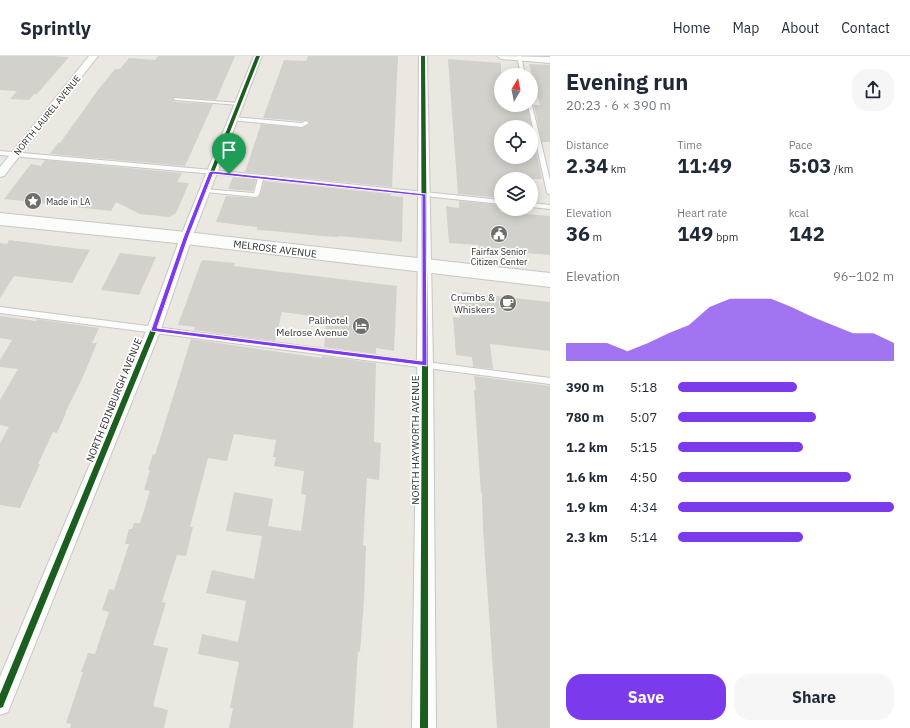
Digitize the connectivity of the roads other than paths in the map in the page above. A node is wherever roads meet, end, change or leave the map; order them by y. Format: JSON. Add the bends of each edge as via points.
{"nodes":[{"id":1,"x":94,"y":56,"type":"edge"},
{"id":2,"x":258,"y":56,"type":"edge"},
{"id":3,"x":423,"y":56,"type":"edge"},
{"id":4,"x":501,"y":56,"type":"edge"},
{"id":5,"x":519,"y":57,"type":"edge"},
{"id":6,"x":539,"y":57,"type":"edge"},
{"id":7,"x":550,"y":60,"type":"edge"},
{"id":8,"x":521,"y":68,"type":"edge"},
{"id":9,"x":176,"y":99,"type":"dead end"},
{"id":10,"x":239,"y":104,"type":"junction"},
{"id":11,"x":532,"y":112,"type":"edge"},
{"id":12,"x":233,"y":119,"type":"junction"},
{"id":13,"x":306,"y":122,"type":"dead end"},
{"id":14,"x":0,"y":153,"type":"edge"},
{"id":15,"x":15,"y":155,"type":"junction"},
{"id":16,"x":543,"y":160,"type":"junction"},
{"id":17,"x":550,"y":161,"type":"edge"},
{"id":18,"x":212,"y":172,"type":"junction"},
{"id":19,"x":0,"y":174,"type":"edge"},
{"id":20,"x":261,"y":178,"type":"junction"},
{"id":21,"x":205,"y":190,"type":"junction"},
{"id":22,"x":550,"y":193,"type":"edge"},
{"id":23,"x":424,"y":195,"type":"junction"},
{"id":24,"x":494,"y":201,"type":"edge"},
{"id":25,"x":538,"y":206,"type":"edge"},
{"id":26,"x":550,"y":207,"type":"edge"},
{"id":27,"x":0,"y":219,"type":"edge"},
{"id":28,"x":186,"y":238,"type":"junction"},
{"id":29,"x":424,"y":266,"type":"junction"},
{"id":30,"x":550,"y":280,"type":"edge"},
{"id":31,"x":0,"y":310,"type":"edge"},
{"id":32,"x":154,"y":330,"type":"junction"},
{"id":33,"x":425,"y":364,"type":"junction"},
{"id":34,"x":550,"y":381,"type":"edge"},
{"id":35,"x":0,"y":704,"type":"edge"},
{"id":36,"x":424,"y":728,"type":"edge"}],
"edges":[{"from":1,"to":15,"type":"street","name":"NORTH LAUREL AVENUE"},
{"from":2,"to":10,"type":"street","name":"NORTH EDINBURGH AVENUE"},
{"from":3,"to":23,"type":"street","name":"NORTH HAYWORTH AVENUE"},
{"from":4,"to":5,"type":"street"},
{"from":5,"to":6,"type":"street"},
{"from":5,"to":8,"type":"lane"},
{"from":6,"to":7,"type":"street"},
{"from":9,"to":10,"type":"lane"},
{"from":10,"to":12,"type":"street","name":"NORTH EDINBURGH AVENUE"},
{"from":11,"to":16,"type":"lane"},
{"from":12,"to":13,"type":"lane","via":[[302,125]]},
{"from":12,"to":18,"type":"street","name":"NORTH EDINBURGH AVENUE"},
{"from":14,"to":15,"type":"lane"},
{"from":15,"to":18,"type":"lane"},
{"from":15,"to":19,"type":"street","name":"NORTH LAUREL AVENUE"},
{"from":16,"to":17,"type":"lane"},
{"from":16,"to":22,"type":"lane"},
{"from":18,"to":20,"type":"lane"},
{"from":18,"to":21,"type":"street","name":"NORTH EDINBURGH AVENUE"},
{"from":20,"to":21,"type":"lane","via":[[256,195]]},
{"from":20,"to":23,"type":"lane"},
{"from":21,"to":28,"type":"street","name":"NORTH EDINBURGH AVENUE"},
{"from":23,"to":24,"type":"lane"},
{"from":23,"to":29,"type":"street","name":"NORTH HAYWORTH AVENUE"},
{"from":25,"to":26,"type":"lane"},
{"from":27,"to":28,"type":"main road","name":"MELROSE AVENUE"},
{"from":28,"to":29,"type":"main road","name":"MELROSE AVENUE"},
{"from":28,"to":32,"type":"street","name":"NORTH EDINBURGH AVENUE"},
{"from":29,"to":30,"type":"main road","name":"MELROSE AVENUE"},
{"from":29,"to":33,"type":"street","name":"NORTH HAYWORTH AVENUE"},
{"from":31,"to":32,"type":"lane"},
{"from":32,"to":33,"type":"lane"},
{"from":32,"to":35,"type":"street","name":"NORTH EDINBURGH AVENUE"},
{"from":33,"to":34,"type":"lane"},
{"from":33,"to":36,"type":"street","name":"NORTH HAYWORTH AVENUE"}]}
